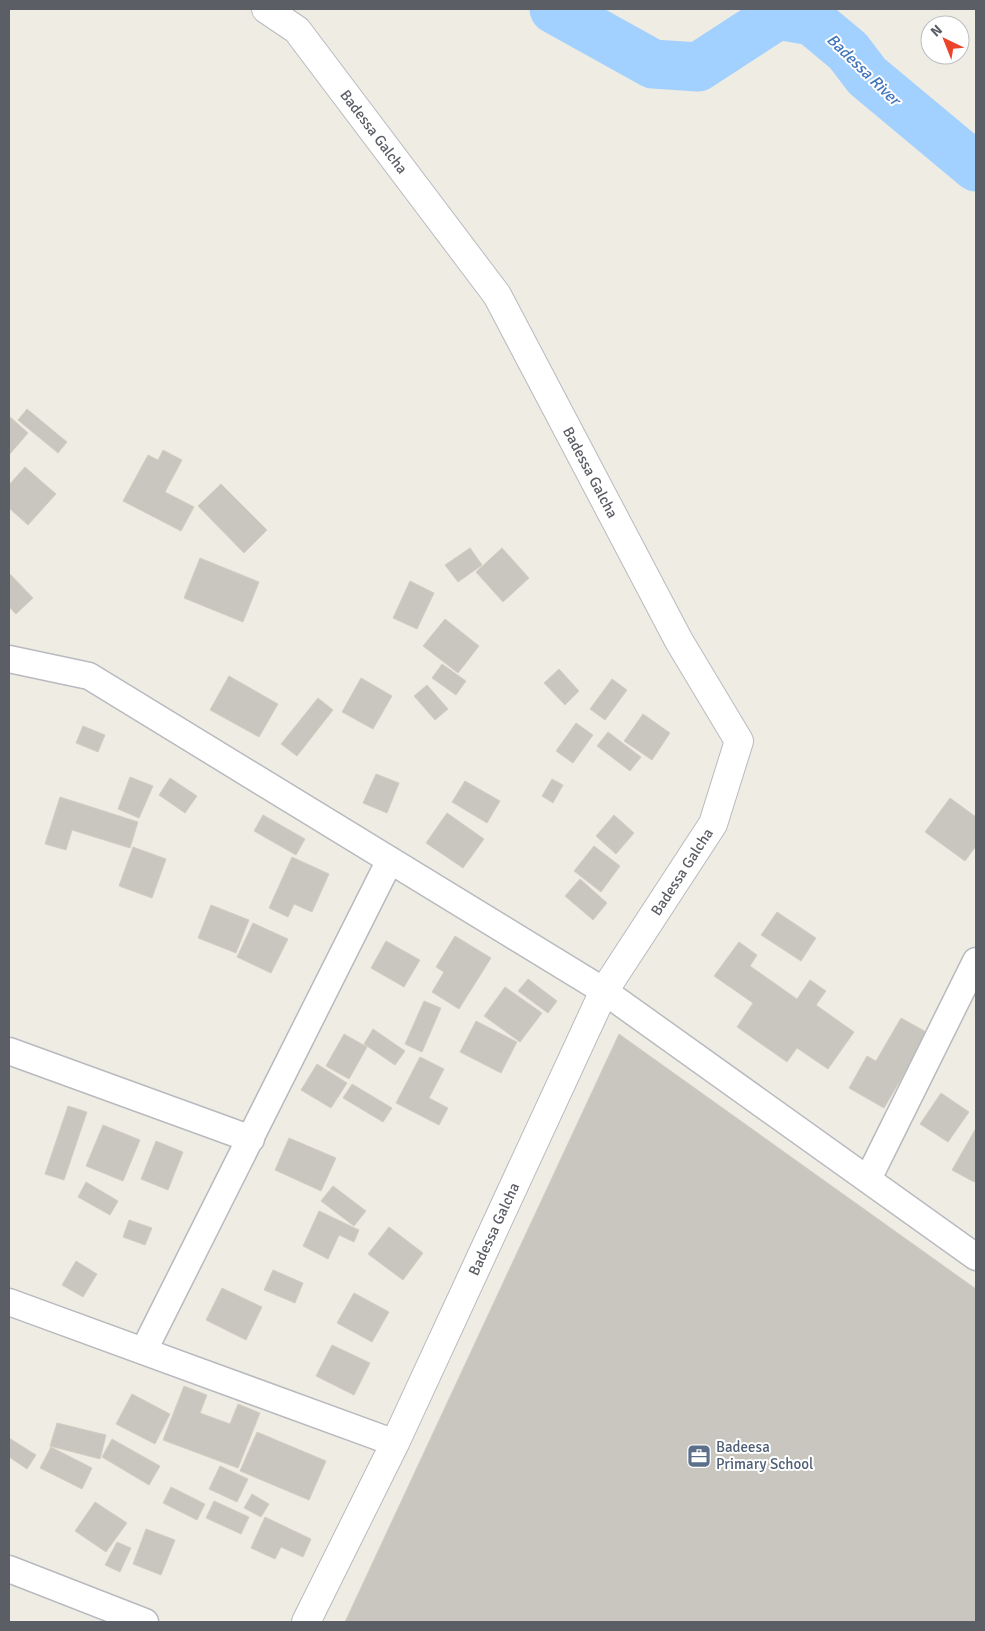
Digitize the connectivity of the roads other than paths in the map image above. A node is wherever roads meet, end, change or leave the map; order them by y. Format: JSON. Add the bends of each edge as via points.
{"nodes":[{"id":1,"x":266,"y":9,"type":"edge"},
{"id":2,"x":9,"y":659,"type":"edge"},
{"id":3,"x":390,"y":860,"type":"junction"},
{"id":4,"x":976,"y":961,"type":"edge"},
{"id":5,"x":604,"y":991,"type":"junction"},
{"id":6,"x":9,"y":1051,"type":"edge"},
{"id":7,"x":251,"y":1139,"type":"junction"},
{"id":8,"x":868,"y":1179,"type":"junction"},
{"id":9,"x":976,"y":1257,"type":"edge"},
{"id":10,"x":9,"y":1302,"type":"edge"},
{"id":11,"x":144,"y":1350,"type":"junction"},
{"id":12,"x":395,"y":1443,"type":"junction"},
{"id":13,"x":9,"y":1569,"type":"edge"},
{"id":14,"x":146,"y":1622,"type":"edge"},
{"id":15,"x":306,"y":1622,"type":"edge"}],
"edges":[{"from":1,"to":5,"type":"street","name":"Badessa Galcha","via":[[297,30],[497,295],[679,640],[738,742],[713,824]]},
{"from":2,"to":3,"type":"street","via":[[89,676]]},
{"from":3,"to":5,"type":"street"},
{"from":3,"to":7,"type":"street"},
{"from":4,"to":8,"type":"street"},
{"from":5,"to":8,"type":"street"},
{"from":5,"to":12,"type":"street","name":"Badessa Galcha"},
{"from":6,"to":7,"type":"street"},
{"from":7,"to":11,"type":"street"},
{"from":8,"to":9,"type":"street"},
{"from":10,"to":11,"type":"street"},
{"from":11,"to":12,"type":"street"},
{"from":12,"to":15,"type":"street","name":"Badessa Galcha"},
{"from":13,"to":14,"type":"street"}]}
